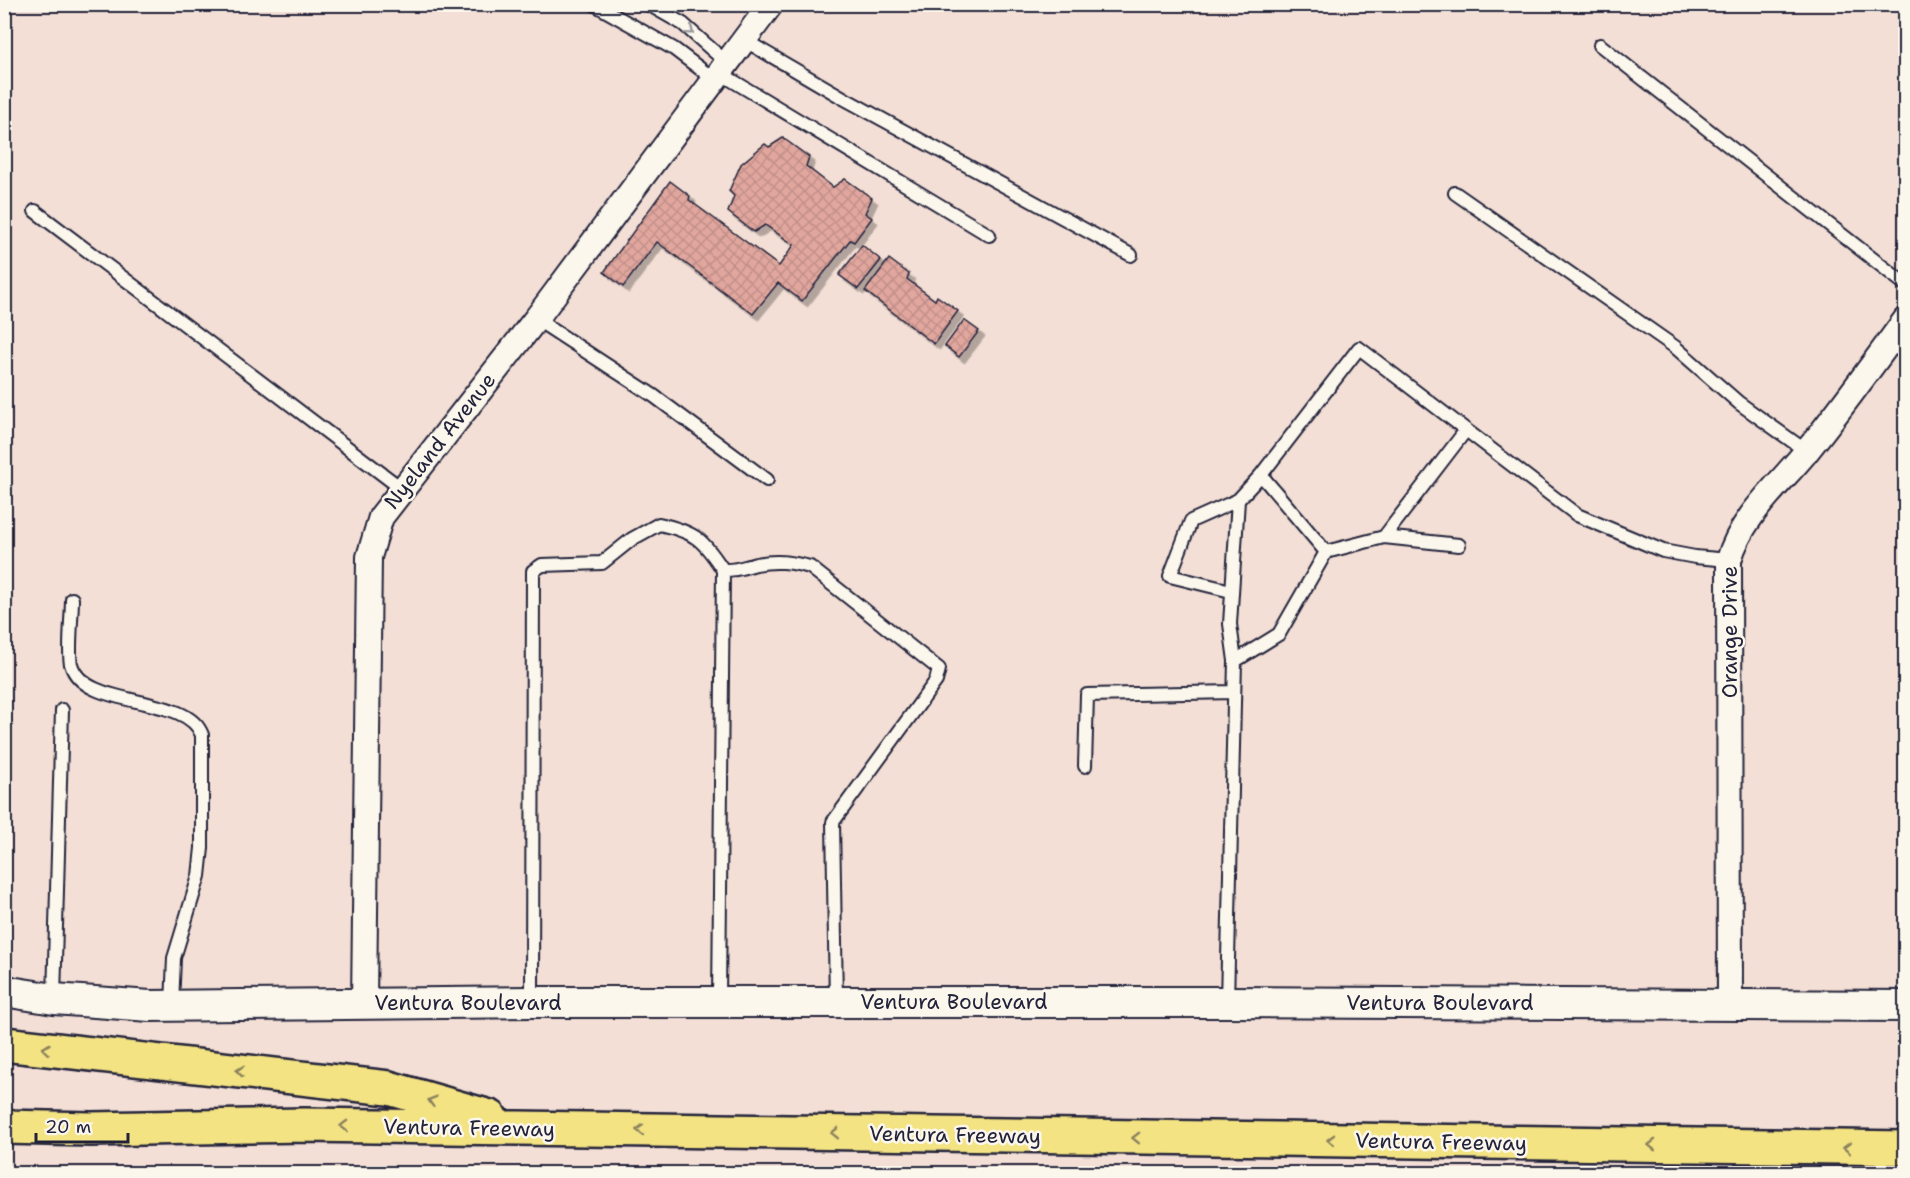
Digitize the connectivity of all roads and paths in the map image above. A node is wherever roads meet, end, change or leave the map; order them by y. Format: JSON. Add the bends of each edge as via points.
{"nodes":[{"id":1,"x":594,"y":4,"type":"edge"},
{"id":2,"x":648,"y":4,"type":"edge"},
{"id":3,"x":771,"y":4,"type":"edge"},
{"id":4,"x":744,"y":40,"type":"junction"},
{"id":5,"x":1600,"y":45,"type":"dead end"},
{"id":6,"x":721,"y":72,"type":"junction"},
{"id":7,"x":1455,"y":194,"type":"dead end"},
{"id":8,"x":35,"y":211,"type":"dead end"},
{"id":9,"x":989,"y":235,"type":"dead end"},
{"id":10,"x":1131,"y":255,"type":"dead end"},
{"id":11,"x":1905,"y":285,"type":"edge"},
{"id":12,"x":536,"y":319,"type":"junction"},
{"id":13,"x":1905,"y":319,"type":"edge"},
{"id":14,"x":1897,"y":348,"type":"edge"},
{"id":15,"x":1466,"y":430,"type":"junction"},
{"id":16,"x":1806,"y":451,"type":"junction"},
{"id":17,"x":1261,"y":475,"type":"junction"},
{"id":18,"x":768,"y":480,"type":"dead end"},
{"id":19,"x":402,"y":489,"type":"junction"},
{"id":20,"x":1238,"y":500,"type":"junction"},
{"id":21,"x":1384,"y":537,"type":"junction"},
{"id":22,"x":1459,"y":545,"type":"dead end"},
{"id":23,"x":1326,"y":552,"type":"junction"},
{"id":24,"x":1729,"y":560,"type":"junction"},
{"id":25,"x":723,"y":570,"type":"junction"},
{"id":26,"x":1231,"y":591,"type":"junction"},
{"id":27,"x":72,"y":599,"type":"dead end"},
{"id":28,"x":1235,"y":661,"type":"junction"},
{"id":29,"x":1234,"y":692,"type":"junction"},
{"id":30,"x":62,"y":710,"type":"dead end"},
{"id":31,"x":1085,"y":766,"type":"dead end"},
{"id":32,"x":4,"y":989,"type":"edge"},
{"id":33,"x":54,"y":999,"type":"junction"},
{"id":34,"x":532,"y":1002,"type":"junction"},
{"id":35,"x":719,"y":1002,"type":"junction"},
{"id":36,"x":836,"y":1002,"type":"junction"},
{"id":37,"x":1227,"y":1002,"type":"junction"},
{"id":38,"x":364,"y":1004,"type":"junction"},
{"id":39,"x":1730,"y":1004,"type":"junction"},
{"id":40,"x":172,"y":1005,"type":"junction"},
{"id":41,"x":1905,"y":1006,"type":"edge"},
{"id":42,"x":4,"y":1044,"type":"edge"},
{"id":43,"x":4,"y":1127,"type":"edge"},
{"id":44,"x":529,"y":1129,"type":"junction"},
{"id":45,"x":1905,"y":1148,"type":"edge"}],
"edges":[{"from":1,"to":6,"type":"lane"},
{"from":2,"to":6,"type":"lane","one_way":true,"via":[[683,24]]},
{"from":3,"to":4,"type":"street","name":"Nyeland Avenue"},
{"from":4,"to":6,"type":"street","name":"Nyeland Avenue"},
{"from":4,"to":10,"type":"lane"},
{"from":5,"to":11,"type":"lane"},
{"from":6,"to":9,"type":"lane"},
{"from":6,"to":12,"type":"street","name":"Nyeland Avenue"},
{"from":7,"to":16,"type":"lane","via":[[1675,347],[1739,404]]},
{"from":8,"to":19,"type":"lane"},
{"from":12,"to":18,"type":"lane","via":[[654,396]]},
{"from":12,"to":19,"type":"street","name":"Nyeland Avenue"},
{"from":13,"to":14,"type":"street","name":"Orange Drive"},
{"from":14,"to":16,"type":"street","name":"Orange Drive"},
{"from":15,"to":17,"type":"lane","via":[[1359,348]]},
{"from":15,"to":21,"type":"lane"},
{"from":15,"to":24,"type":"lane","via":[[1577,515],[1663,551]]},
{"from":16,"to":24,"type":"street","name":"Orange Drive","via":[[1746,522]]},
{"from":17,"to":20,"type":"lane"},
{"from":17,"to":23,"type":"lane"},
{"from":19,"to":38,"type":"street","name":"Nyeland Avenue","via":[[381,517],[369,557]]},
{"from":20,"to":26,"type":"lane"},
{"from":20,"to":26,"type":"lane","via":[[1191,521],[1170,576]]},
{"from":21,"to":22,"type":"lane"},
{"from":21,"to":23,"type":"lane"},
{"from":23,"to":28,"type":"lane","via":[[1279,634]]},
{"from":24,"to":39,"type":"street","name":"Orange Drive"},
{"from":25,"to":34,"type":"lane","via":[[708,546],[686,530],[660,524],[632,539],[602,563],[542,565],[533,571]]},
{"from":25,"to":35,"type":"lane"},
{"from":25,"to":36,"type":"lane","via":[[784,561],[810,567],[939,669],[936,681],[833,822]]},
{"from":26,"to":28,"type":"lane"},
{"from":27,"to":40,"type":"lane","via":[[71,663],[79,679],[90,688],[155,705],[192,720],[202,735],[199,876],[174,958]]},
{"from":28,"to":29,"type":"lane"},
{"from":29,"to":31,"type":"lane","via":[[1087,695]]},
{"from":29,"to":37,"type":"lane"},
{"from":30,"to":33,"type":"lane"},
{"from":32,"to":33,"type":"street","name":"Ventura Boulevard"},
{"from":33,"to":40,"type":"street","name":"Ventura Boulevard"},
{"from":34,"to":35,"type":"street","name":"Ventura Boulevard"},
{"from":34,"to":38,"type":"street","name":"Ventura Boulevard"},
{"from":35,"to":36,"type":"street","name":"Ventura Boulevard"},
{"from":36,"to":37,"type":"street","name":"Ventura Boulevard"},
{"from":37,"to":39,"type":"street","name":"Ventura Boulevard"},
{"from":38,"to":40,"type":"street","name":"Ventura Boulevard"},
{"from":39,"to":41,"type":"street","name":"Ventura Boulevard"},
{"from":44,"to":42,"type":"highway","one_way":true,"via":[[389,1088]]},
{"from":44,"to":43,"type":"highway","name":"Ventura Freeway","one_way":true,"via":[[303,1125]]},
{"from":45,"to":44,"type":"highway","name":"Ventura Freeway","one_way":true}]}
